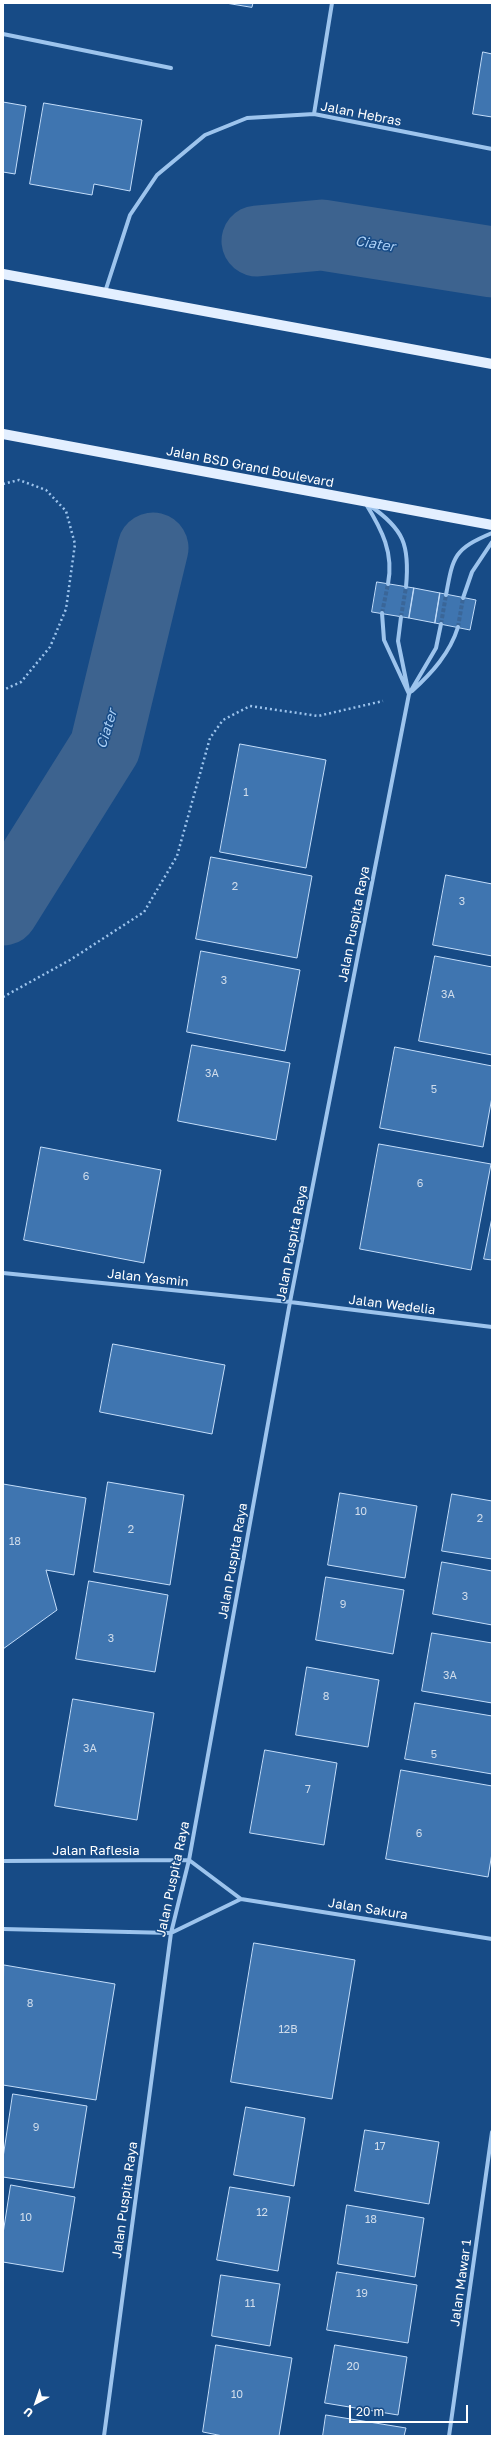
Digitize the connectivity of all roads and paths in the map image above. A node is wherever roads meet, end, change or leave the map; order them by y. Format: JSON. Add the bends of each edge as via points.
{"nodes":[{"id":1,"x":332,"y":3,"type":"edge"},
{"id":2,"x":3,"y":34,"type":"edge"},
{"id":3,"x":171,"y":68,"type":"dead end"},
{"id":4,"x":314,"y":114,"type":"junction"},
{"id":5,"x":492,"y":150,"type":"edge"},
{"id":6,"x":3,"y":274,"type":"edge"},
{"id":7,"x":104,"y":294,"type":"junction"},
{"id":8,"x":492,"y":364,"type":"edge"},
{"id":9,"x":3,"y":434,"type":"edge"},
{"id":10,"x":3,"y":484,"type":"edge"},
{"id":11,"x":365,"y":502,"type":"junction"},
{"id":12,"x":492,"y":525,"type":"edge"},
{"id":13,"x":492,"y":533,"type":"edge"},
{"id":14,"x":492,"y":542,"type":"edge"},
{"id":15,"x":388,"y":584,"type":"tunnel mouth"},
{"id":16,"x":406,"y":587,"type":"tunnel mouth"},
{"id":17,"x":446,"y":595,"type":"tunnel mouth"},
{"id":18,"x":463,"y":598,"type":"tunnel mouth"},
{"id":19,"x":382,"y":613,"type":"tunnel mouth"},
{"id":20,"x":401,"y":617,"type":"tunnel mouth"},
{"id":21,"x":441,"y":624,"type":"tunnel mouth"},
{"id":22,"x":458,"y":627,"type":"tunnel mouth"},
{"id":23,"x":3,"y":690,"type":"edge"},
{"id":24,"x":409,"y":694,"type":"junction"},
{"id":25,"x":3,"y":997,"type":"edge"},
{"id":26,"x":3,"y":1273,"type":"edge"},
{"id":27,"x":290,"y":1302,"type":"junction"},
{"id":28,"x":492,"y":1327,"type":"edge"},
{"id":29,"x":189,"y":1860,"type":"junction"},
{"id":30,"x":3,"y":1861,"type":"edge"},
{"id":31,"x":241,"y":1899,"type":"junction"},
{"id":32,"x":3,"y":1929,"type":"edge"},
{"id":33,"x":171,"y":1933,"type":"junction"},
{"id":34,"x":492,"y":1939,"type":"edge"},
{"id":35,"x":492,"y":2132,"type":"edge"},
{"id":36,"x":104,"y":2436,"type":"edge"},
{"id":37,"x":449,"y":2436,"type":"edge"}],
"edges":[{"from":1,"to":4,"type":"street"},
{"from":2,"to":3,"type":"street"},
{"from":4,"to":5,"type":"street","name":"Jalan Hebras"},
{"from":4,"to":7,"type":"street","name":"Jalan Hebras","via":[[247,118],[205,135],[157,175],[130,215]]},
{"from":6,"to":7,"type":"main road"},
{"from":7,"to":8,"type":"main road"},
{"from":9,"to":11,"type":"main road","name":"Jalan BSD Grand Boulevard"},
{"from":10,"to":23,"type":"path","via":[[19,480],[46,490],[66,511],[75,544],[66,609],[50,647],[21,682]]},
{"from":11,"to":12,"type":"main road","name":"Jalan BSD Grand Boulevard"},
{"from":11,"to":15,"type":"street","via":[[377,522],[389,552]]},
{"from":11,"to":16,"type":"street","via":[[387,517],[403,540],[408,557]]},
{"from":13,"to":17,"type":"street","via":[[469,543],[456,556]]},
{"from":14,"to":18,"type":"street","via":[[472,572]]},
{"from":19,"to":24,"type":"street","via":[[384,640]]},
{"from":20,"to":24,"type":"street","name":"Jalan Puspita Raya","via":[[398,641]]},
{"from":21,"to":24,"type":"street","name":"Jalan Puspita Raya","via":[[436,648]]},
{"from":22,"to":24,"type":"street","via":[[442,660]]},
{"from":24,"to":25,"type":"path","via":[[318,716],[250,706],[223,720],[210,738],[177,856],[144,912],[70,960]]},
{"from":24,"to":27,"type":"street","name":"Jalan Puspita Raya"},
{"from":26,"to":27,"type":"street","name":"Jalan Yasmin"},
{"from":27,"to":28,"type":"street","name":"Jalan Wedelia"},
{"from":27,"to":29,"type":"street","name":"Jalan Puspita Raya"},
{"from":29,"to":30,"type":"street","name":"Jalan Raflesia"},
{"from":29,"to":31,"type":"street","name":"Jalan Sakura"},
{"from":29,"to":33,"type":"street","name":"Jalan Puspita Raya"},
{"from":31,"to":33,"type":"street"},
{"from":31,"to":34,"type":"street","name":"Jalan Sakura"},
{"from":32,"to":33,"type":"street"},
{"from":33,"to":36,"type":"street","name":"Jalan Puspita Raya"},
{"from":35,"to":37,"type":"street","name":"Jalan Mawar 1"}]}
